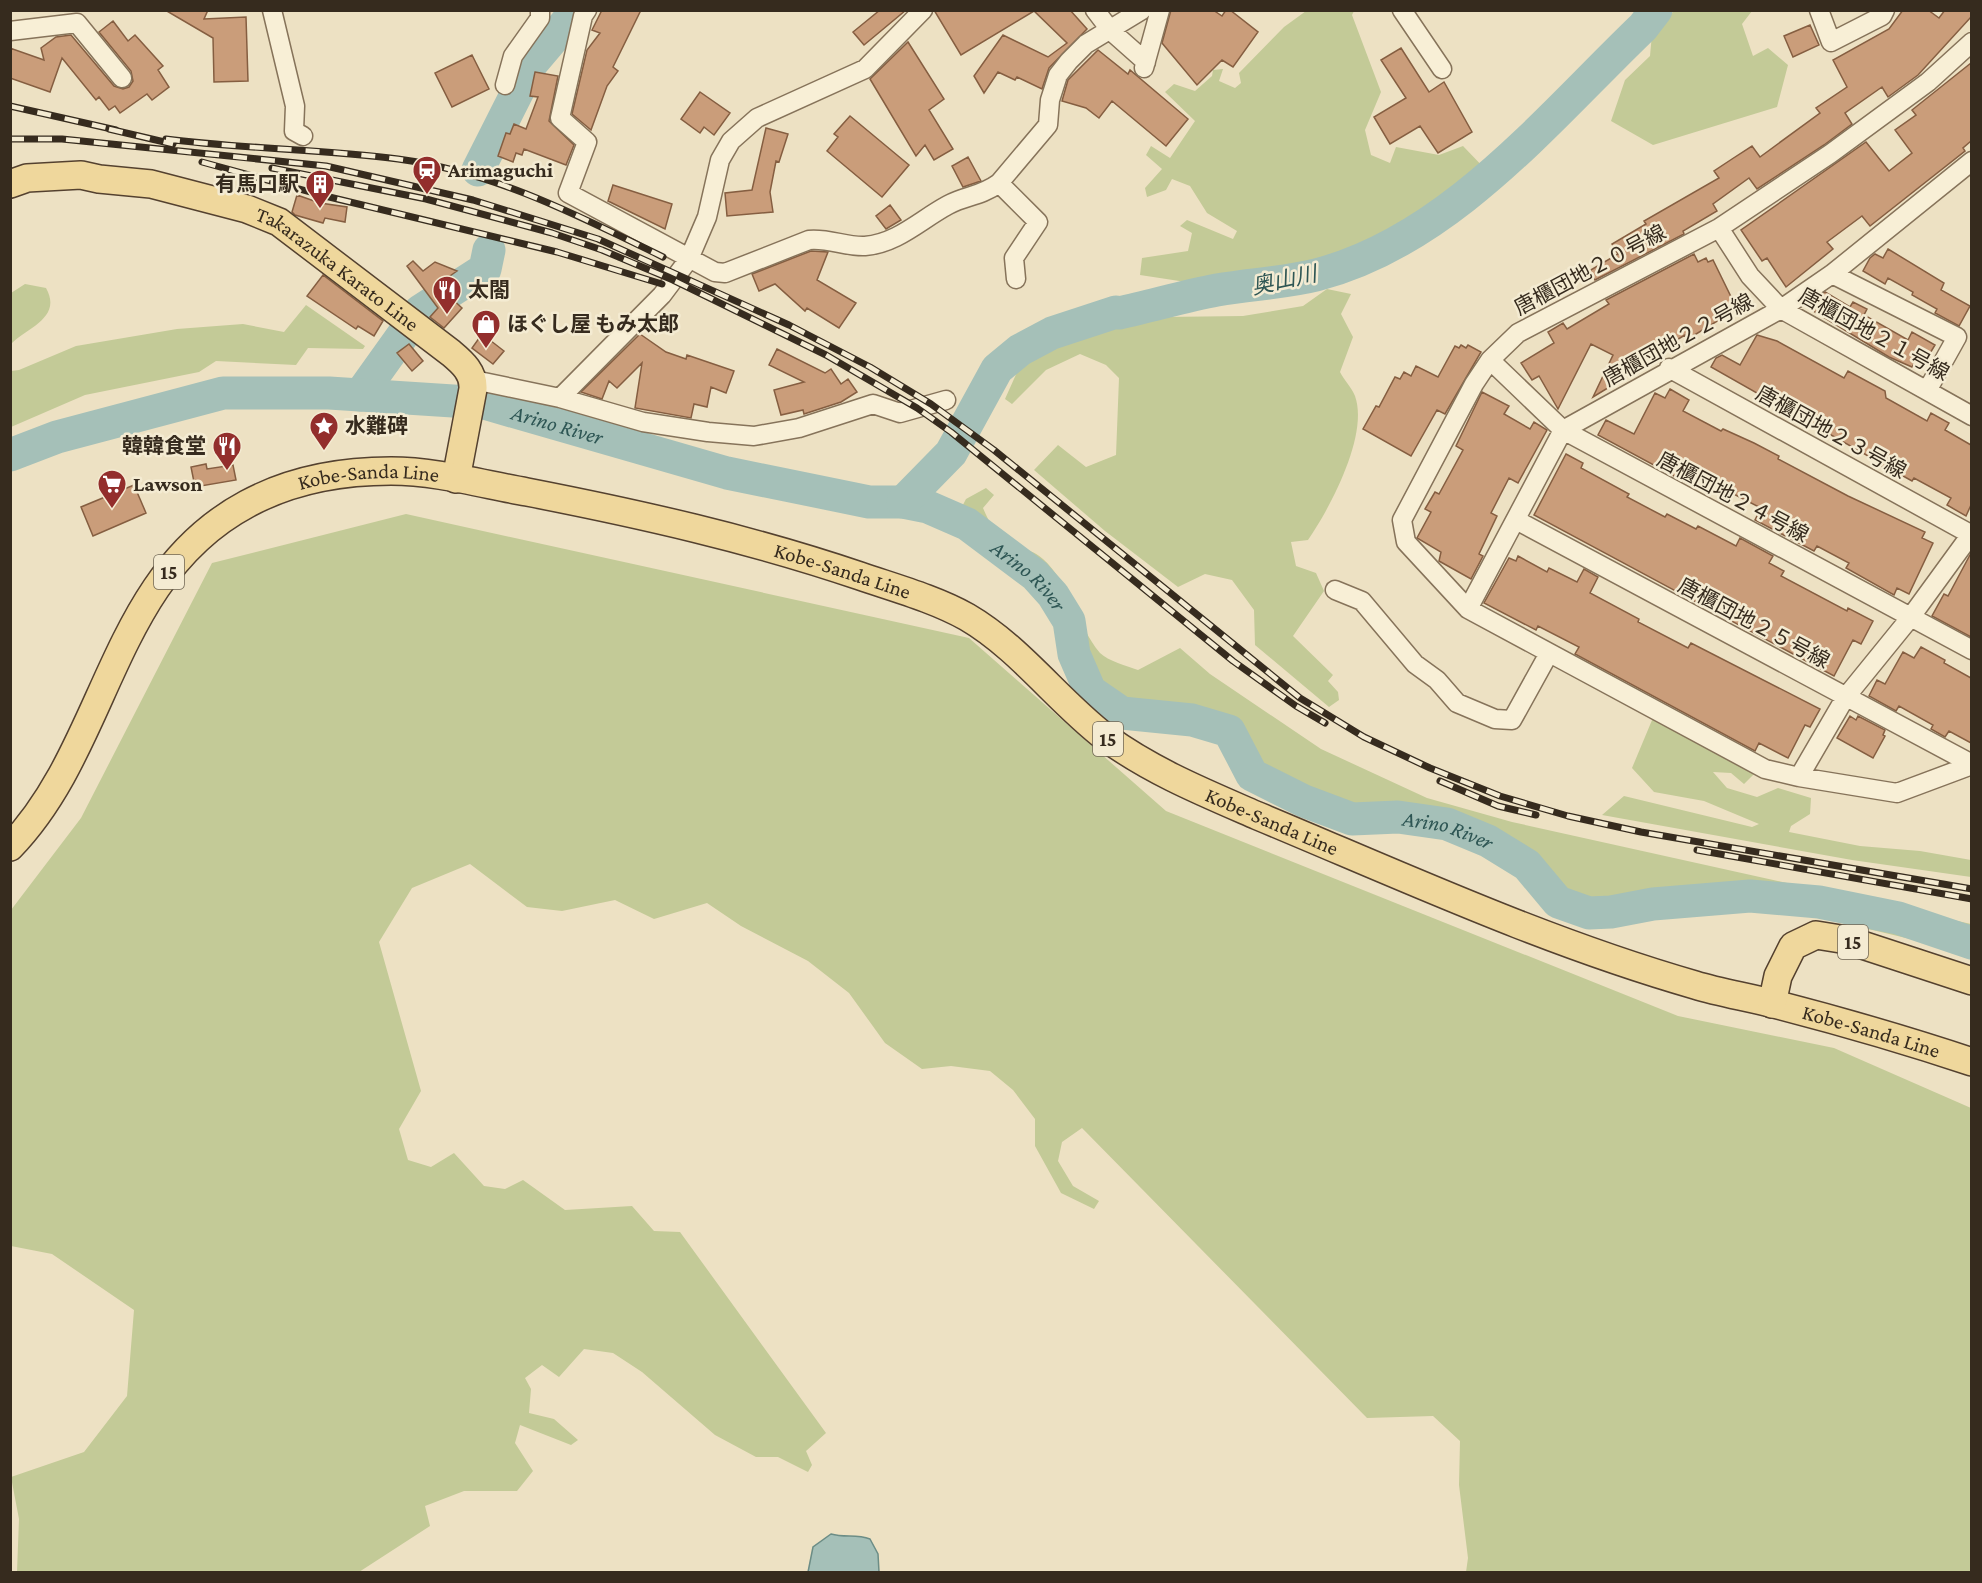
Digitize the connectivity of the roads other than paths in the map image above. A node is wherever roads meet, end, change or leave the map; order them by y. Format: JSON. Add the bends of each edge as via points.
{"nodes":[{"id":1,"x":272,"y":10,"type":"edge"},
{"id":2,"x":540,"y":10,"type":"edge"},
{"id":3,"x":587,"y":10,"type":"edge"},
{"id":4,"x":923,"y":10,"type":"edge"},
{"id":5,"x":1095,"y":10,"type":"edge"},
{"id":6,"x":1142,"y":10,"type":"edge"},
{"id":7,"x":1160,"y":10,"type":"edge"},
{"id":8,"x":1402,"y":10,"type":"edge"},
{"id":9,"x":1819,"y":10,"type":"edge"},
{"id":10,"x":1885,"y":10,"type":"edge"},
{"id":11,"x":1110,"y":29,"type":"junction"},
{"id":12,"x":10,"y":31,"type":"edge"},
{"id":13,"x":1971,"y":42,"type":"edge"},
{"id":14,"x":1442,"y":69,"type":"dead end"},
{"id":15,"x":122,"y":78,"type":"dead end"},
{"id":16,"x":505,"y":85,"type":"dead end"},
{"id":17,"x":303,"y":136,"type":"dead end"},
{"id":18,"x":1971,"y":161,"type":"edge"},
{"id":19,"x":16,"y":177,"type":"edge"},
{"id":20,"x":999,"y":183,"type":"junction"},
{"id":21,"x":1719,"y":228,"type":"junction"},
{"id":22,"x":688,"y":259,"type":"junction"},
{"id":23,"x":1832,"y":274,"type":"junction"},
{"id":24,"x":1016,"y":279,"type":"dead end"},
{"id":25,"x":1781,"y":309,"type":"junction"},
{"id":26,"x":1490,"y":360,"type":"junction"},
{"id":27,"x":1669,"y":368,"type":"junction"},
{"id":28,"x":473,"y":384,"type":"junction"},
{"id":29,"x":1928,"y":389,"type":"junction"},
{"id":30,"x":560,"y":398,"type":"junction"},
{"id":31,"x":946,"y":400,"type":"dead end"},
{"id":32,"x":1971,"y":416,"type":"edge"},
{"id":33,"x":1563,"y":430,"type":"junction"},
{"id":34,"x":458,"y":467,"type":"junction"},
{"id":35,"x":1516,"y":520,"type":"junction"},
{"id":36,"x":1971,"y":534,"type":"edge"},
{"id":37,"x":1335,"y":590,"type":"dead end"},
{"id":38,"x":1468,"y":609,"type":"junction"},
{"id":39,"x":1910,"y":618,"type":"junction"},
{"id":40,"x":1971,"y":650,"type":"edge"},
{"id":41,"x":1548,"y":655,"type":"junction"},
{"id":42,"x":1845,"y":698,"type":"junction"},
{"id":43,"x":1971,"y":764,"type":"edge"},
{"id":44,"x":1799,"y":777,"type":"junction"},
{"id":45,"x":10,"y":847,"type":"edge"},
{"id":46,"x":1971,"y":981,"type":"edge"},
{"id":47,"x":1772,"y":1004,"type":"junction"},
{"id":48,"x":1971,"y":1062,"type":"edge"}],
"edges":[{"from":1,"to":17,"type":"street","via":[[295,106],[294,131]]},
{"from":2,"to":16,"type":"street","via":[[540,18],[513,56]]},
{"from":3,"to":22,"type":"street","via":[[560,118],[587,142],[568,194]]},
{"from":4,"to":22,"type":"street","via":[[865,69],[757,118],[731,141],[720,160],[707,217]]},
{"from":5,"to":11,"type":"street"},
{"from":6,"to":11,"type":"street"},
{"from":7,"to":11,"type":"street","via":[[1145,65]]},
{"from":8,"to":14,"type":"street"},
{"from":9,"to":10,"type":"street","via":[[1831,42],[1882,16]]},
{"from":11,"to":20,"type":"street","via":[[1086,44],[1058,75],[1048,125]]},
{"from":12,"to":15,"type":"street","via":[[77,23]]},
{"from":13,"to":21,"type":"street","name":"唐櫃団地２０号線","via":[[1928,82]]},
{"from":18,"to":23,"type":"street","name":"唐櫃団地２２号線"},
{"from":19,"to":28,"type":"main road","name":"Takarazuka Karato Line","via":[[81,175],[151,184],[247,209],[279,222],[461,362]]},
{"from":20,"to":22,"type":"street","via":[[985,194],[950,203],[895,239],[863,246],[823,238],[809,240],[725,273]]},
{"from":20,"to":24,"type":"street","via":[[1038,222],[1014,258]]},
{"from":21,"to":25,"type":"street","name":"唐櫃団地２１号線","via":[[1750,276]]},
{"from":21,"to":26,"type":"street","name":"唐櫃団地２０号線","via":[[1518,333]]},
{"from":22,"to":30,"type":"street","via":[[662,295]]},
{"from":23,"to":25,"type":"street","name":"唐櫃団地２２号線"},
{"from":23,"to":29,"type":"street","via":[[1957,337]]},
{"from":25,"to":27,"type":"street","name":"唐櫃団地２２号線"},
{"from":25,"to":29,"type":"street","name":"唐櫃団地２１号線"},
{"from":26,"to":33,"type":"street","name":"唐櫃団地２４号線"},
{"from":26,"to":38,"type":"street","name":"唐櫃団地２０号線","via":[[1402,520],[1406,542]]},
{"from":27,"to":33,"type":"street","name":"唐櫃団地２２号線"},
{"from":27,"to":36,"type":"street","name":"唐櫃団地２３号線"},
{"from":28,"to":30,"type":"street"},
{"from":28,"to":34,"type":"main road"},
{"from":29,"to":32,"type":"street","name":"唐櫃団地２１号線"},
{"from":30,"to":31,"type":"street","via":[[644,422],[754,436],[799,428],[873,404],[900,412]]},
{"from":33,"to":35,"type":"street"},
{"from":33,"to":39,"type":"street","name":"唐櫃団地２４号線"},
{"from":34,"to":45,"type":"main road","name":"Kobe-Sanda Line","number":"15","via":[[339,474],[304,482],[264,495],[203,536],[170,571],[134,622],[66,770],[40,813]]},
{"from":34,"to":47,"type":"main road","name":"Kobe-Sanda Line","number":"15","via":[[715,532],[836,568],[963,615],[996,637],[1104,736],[1145,764],[1203,792],[1565,942],[1698,986]]},
{"from":35,"to":38,"type":"street"},
{"from":35,"to":42,"type":"street","name":"唐櫃団地２５号線"},
{"from":36,"to":39,"type":"street"},
{"from":37,"to":41,"type":"street","via":[[1362,601],[1415,664],[1437,680],[1457,703],[1495,719],[1512,720]]},
{"from":38,"to":41,"type":"street","name":"唐櫃団地２０号線"},
{"from":39,"to":40,"type":"street","name":"唐櫃団地２４号線"},
{"from":39,"to":42,"type":"street"},
{"from":41,"to":44,"type":"street","name":"唐櫃団地２０号線","via":[[1765,769]]},
{"from":42,"to":43,"type":"street","name":"唐櫃団地２５号線"},
{"from":42,"to":44,"type":"street"},
{"from":43,"to":44,"type":"street","name":"唐櫃団地２０号線","via":[[1897,793]]},
{"from":46,"to":47,"type":"main road","number":"15","via":[[1847,940],[1816,935],[1793,946],[1778,976]]},
{"from":47,"to":48,"type":"main road","name":"Kobe-Sanda Line","number":"15","via":[[1911,1041]]}]}
